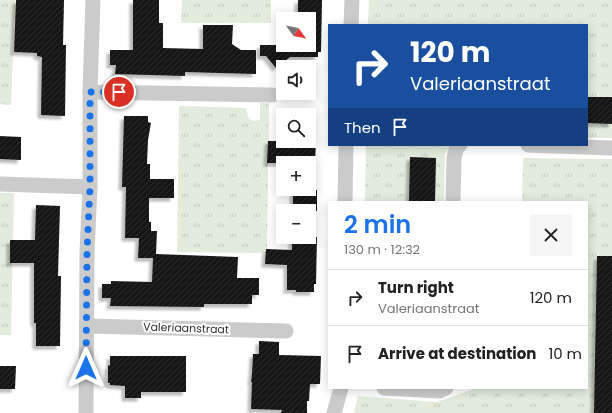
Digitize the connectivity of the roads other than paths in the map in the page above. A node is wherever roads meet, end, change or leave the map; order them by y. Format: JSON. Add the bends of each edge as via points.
{"nodes":[{"id":1,"x":93,"y":0,"type":"edge"},
{"id":2,"x":352,"y":0,"type":"edge"},
{"id":3,"x":351,"y":24,"type":"edge"},
{"id":4,"x":90,"y":92,"type":"junction"},
{"id":5,"x":272,"y":95,"type":"dead end"},
{"id":6,"x":346,"y":146,"type":"edge"},
{"id":7,"x":457,"y":146,"type":"edge"},
{"id":8,"x":556,"y":146,"type":"edge"},
{"id":9,"x":611,"y":148,"type":"dead end"},
{"id":10,"x":0,"y":184,"type":"edge"},
{"id":11,"x":90,"y":187,"type":"junction"},
{"id":12,"x":345,"y":201,"type":"edge"},
{"id":13,"x":453,"y":201,"type":"edge"},
{"id":14,"x":87,"y":326,"type":"junction"},
{"id":15,"x":286,"y":331,"type":"dead end"},
{"id":16,"x":341,"y":389,"type":"edge"},
{"id":17,"x":402,"y":389,"type":"edge"},
{"id":18,"x":444,"y":389,"type":"edge"},
{"id":19,"x":86,"y":413,"type":"edge"},
{"id":20,"x":334,"y":413,"type":"edge"}],
"edges":[{"from":1,"to":4,"type":"street"},
{"from":2,"to":3,"type":"street"},
{"from":4,"to":5,"type":"street"},
{"from":4,"to":11,"type":"street"},
{"from":6,"to":12,"type":"street"},
{"from":7,"to":13,"type":"street","via":[[454,158]]},
{"from":8,"to":9,"type":"street"},
{"from":10,"to":11,"type":"street"},
{"from":11,"to":14,"type":"street"},
{"from":14,"to":15,"type":"street","name":"Valeriaanstraat"},
{"from":14,"to":19,"type":"street"},
{"from":16,"to":20,"type":"street"},
{"from":17,"to":18,"type":"street"}]}
